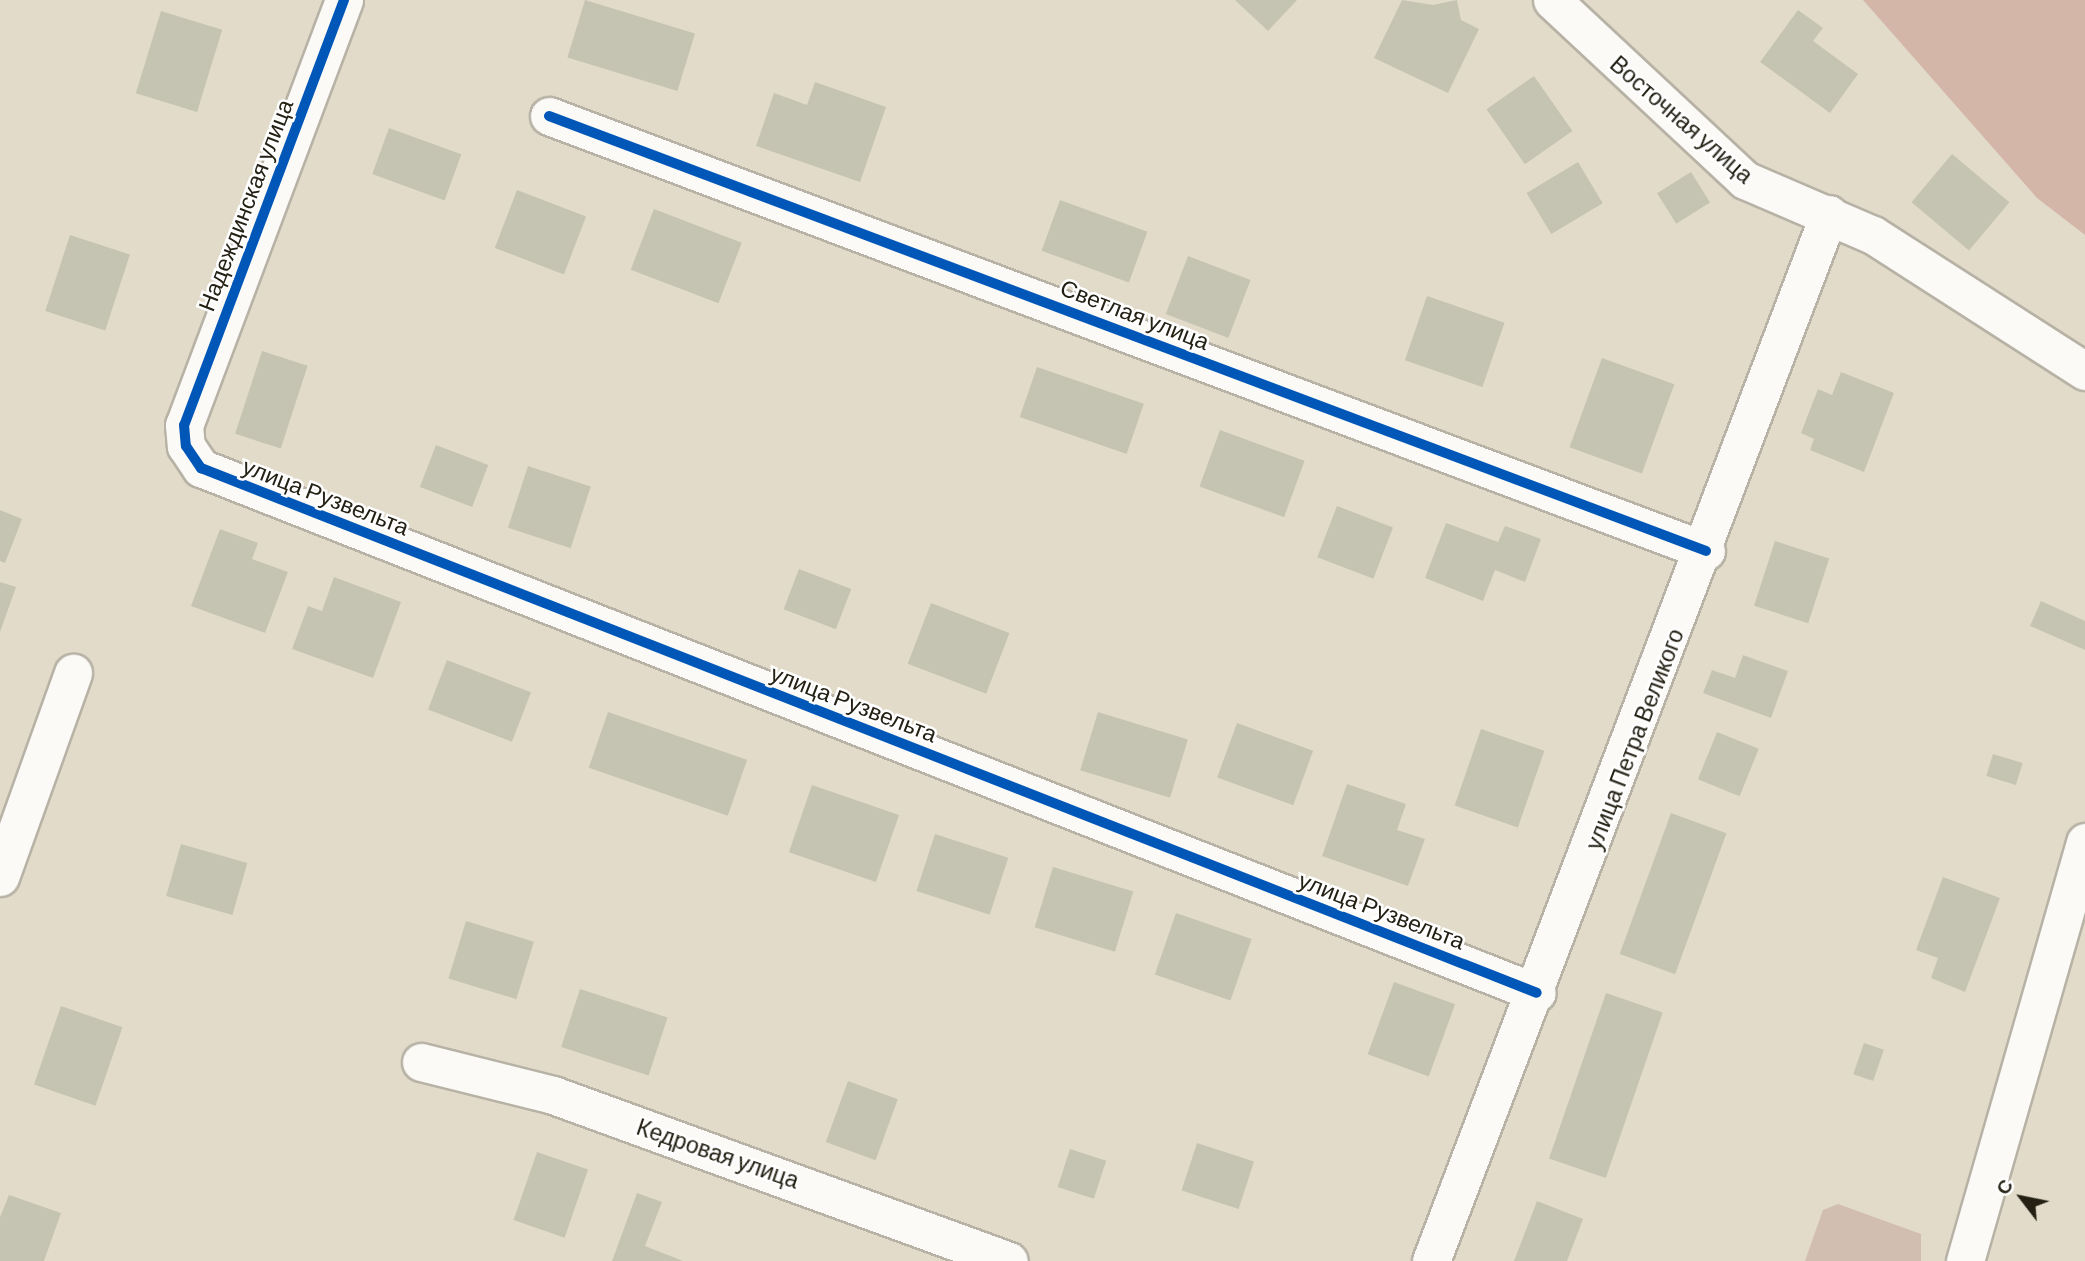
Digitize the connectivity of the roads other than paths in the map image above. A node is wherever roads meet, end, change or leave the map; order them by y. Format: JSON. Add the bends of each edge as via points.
{"nodes":[{"id":1,"x":344,"y":0,"type":"edge"},
{"id":2,"x":1552,"y":0,"type":"edge"},
{"id":3,"x":549,"y":116,"type":"dead end"},
{"id":4,"x":1829,"y":214,"type":"junction"},
{"id":5,"x":2085,"y":371,"type":"edge"},
{"id":6,"x":184,"y":425,"type":"joint"},
{"id":7,"x":1706,"y":551,"type":"junction"},
{"id":8,"x":73,"y":673,"type":"dead end"},
{"id":9,"x":2085,"y":842,"type":"edge"},
{"id":10,"x":0,"y":877,"type":"edge"},
{"id":11,"x":1537,"y":993,"type":"junction"},
{"id":12,"x":421,"y":1062,"type":"dead end"},
{"id":13,"x":1009,"y":1261,"type":"edge"},
{"id":14,"x":1431,"y":1261,"type":"edge"},
{"id":15,"x":1965,"y":1261,"type":"edge"}],
"edges":[{"from":1,"to":6,"type":"street","name":"Надеждинская улица"},
{"from":2,"to":4,"type":"street","name":"Восточная улица","via":[[1745,180]]},
{"from":3,"to":7,"type":"street","name":"Светлая улица"},
{"from":4,"to":5,"type":"street","name":"Восточная улица","via":[[1873,235]]},
{"from":4,"to":7,"type":"street","name":"улица Петра Великого"},
{"from":6,"to":11,"type":"street","name":"улица Рузвельта","via":[[186,446],[201,468],[226,480]]},
{"from":7,"to":11,"type":"street","name":"улица Петра Великого"},
{"from":8,"to":10,"type":"street"},
{"from":9,"to":15,"type":"street"},
{"from":11,"to":14,"type":"street","name":"улица Петра Великого"},
{"from":12,"to":13,"type":"street","name":"Кедровая улица","via":[[553,1095]]}]}
